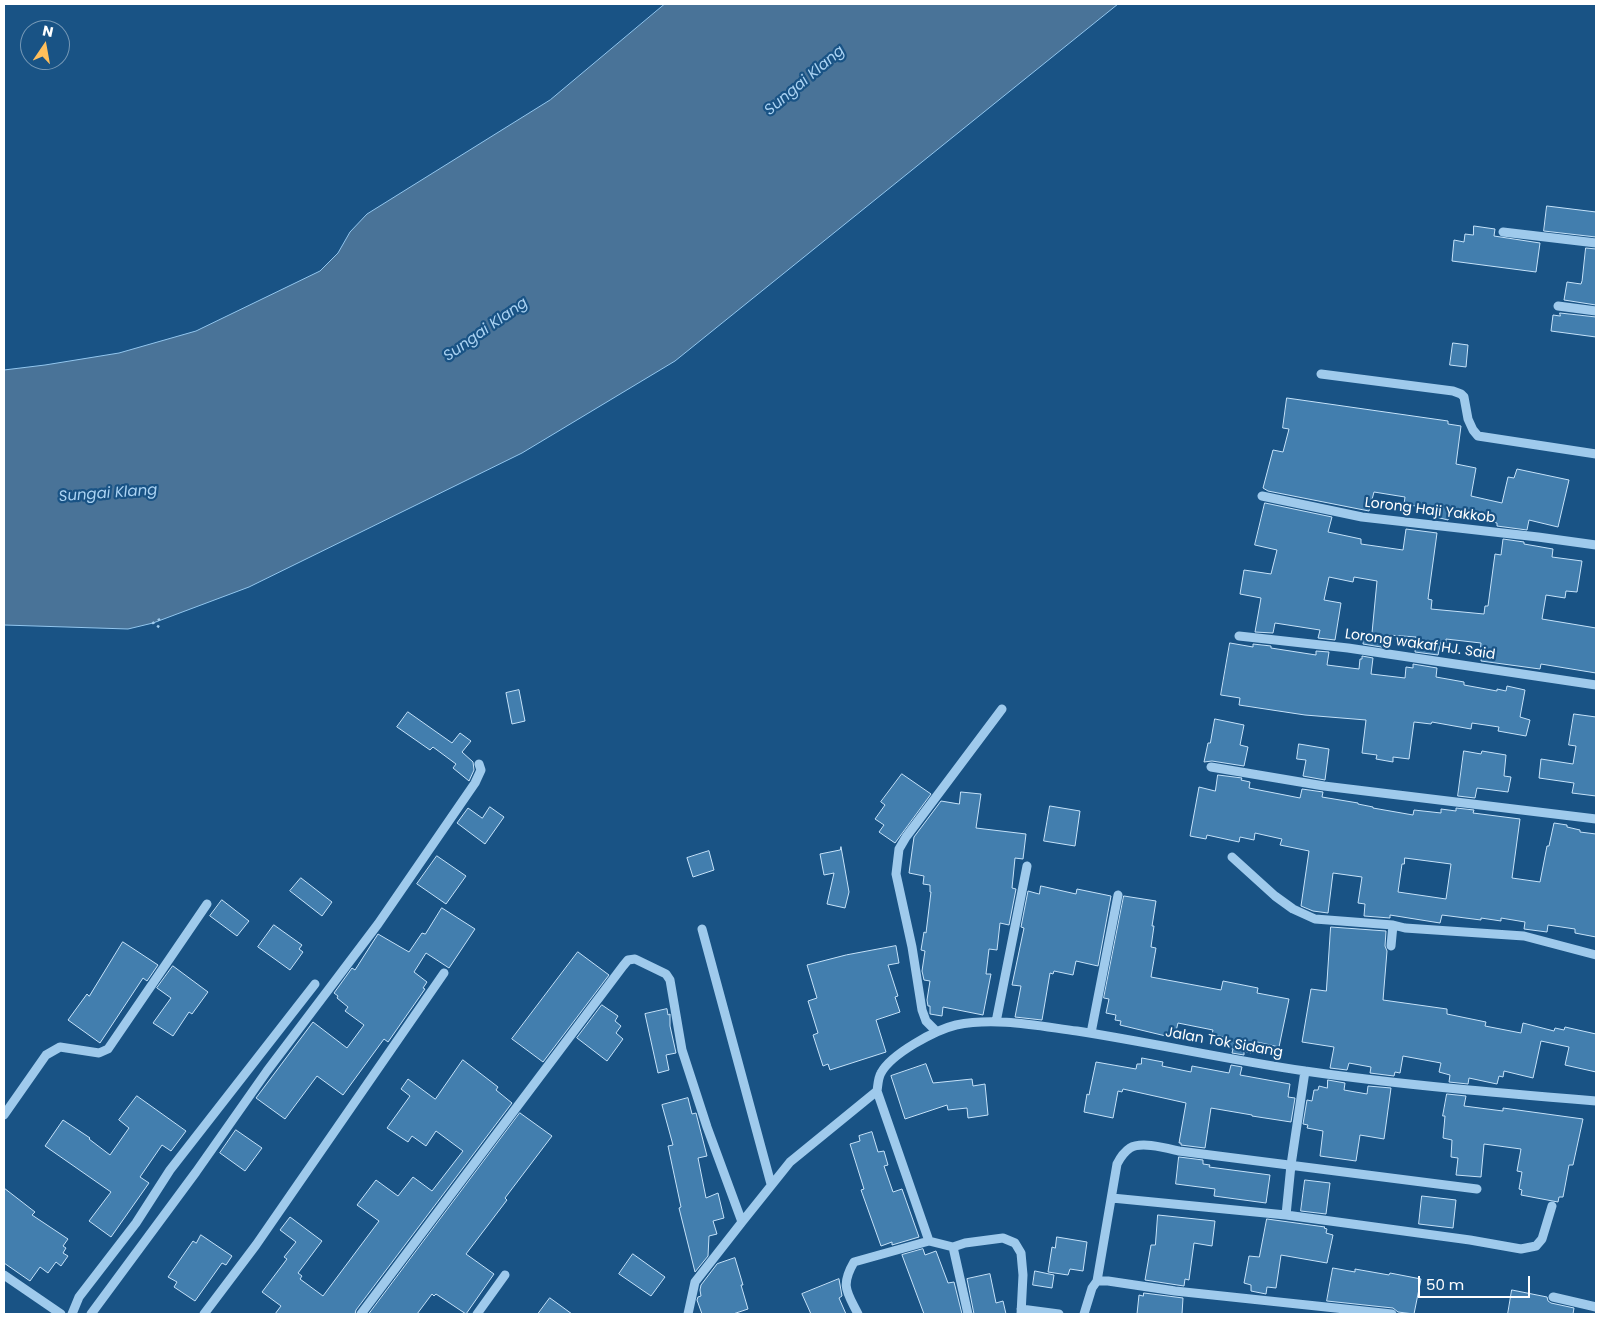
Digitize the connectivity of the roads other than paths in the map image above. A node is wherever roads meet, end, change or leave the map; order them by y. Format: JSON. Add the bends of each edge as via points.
{"nodes":[{"id":1,"x":1503,"y":232,"type":"dead end"},
{"id":2,"x":1596,"y":243,"type":"edge"},
{"id":3,"x":1558,"y":306,"type":"dead end"},
{"id":4,"x":1596,"y":311,"type":"edge"},
{"id":5,"x":1321,"y":374,"type":"dead end"},
{"id":6,"x":1596,"y":454,"type":"edge"},
{"id":7,"x":1262,"y":496,"type":"dead end"},
{"id":8,"x":1596,"y":545,"type":"edge"},
{"id":9,"x":1239,"y":636,"type":"dead end"},
{"id":10,"x":1596,"y":685,"type":"edge"},
{"id":11,"x":1002,"y":709,"type":"dead end"},
{"id":12,"x":479,"y":764,"type":"dead end"},
{"id":13,"x":1210,"y":767,"type":"dead end"},
{"id":14,"x":1596,"y":819,"type":"edge"},
{"id":15,"x":1232,"y":857,"type":"dead end"},
{"id":16,"x":1027,"y":866,"type":"dead end"},
{"id":17,"x":1118,"y":895,"type":"dead end"},
{"id":18,"x":207,"y":904,"type":"dead end"},
{"id":19,"x":1393,"y":925,"type":"junction"},
{"id":20,"x":702,"y":929,"type":"dead end"},
{"id":21,"x":1391,"y":946,"type":"dead end"},
{"id":22,"x":1596,"y":955,"type":"edge"},
{"id":23,"x":444,"y":973,"type":"dead end"},
{"id":24,"x":315,"y":984,"type":"dead end"},
{"id":25,"x":996,"y":1022,"type":"junction"},
{"id":26,"x":936,"y":1032,"type":"junction"},
{"id":27,"x":1091,"y":1033,"type":"junction"},
{"id":28,"x":1305,"y":1071,"type":"junction"},
{"id":29,"x":877,"y":1091,"type":"junction"},
{"id":30,"x":1596,"y":1101,"type":"edge"},
{"id":31,"x":4,"y":1115,"type":"edge"},
{"id":32,"x":1291,"y":1165,"type":"junction"},
{"id":33,"x":771,"y":1184,"type":"junction"},
{"id":34,"x":1477,"y":1189,"type":"dead end"},
{"id":35,"x":1112,"y":1198,"type":"junction"},
{"id":36,"x":1552,"y":1206,"type":"dead end"},
{"id":37,"x":1286,"y":1215,"type":"junction"},
{"id":38,"x":742,"y":1222,"type":"junction"},
{"id":39,"x":929,"y":1241,"type":"junction"},
{"id":40,"x":953,"y":1247,"type":"junction"},
{"id":41,"x":4,"y":1275,"type":"edge"},
{"id":42,"x":505,"y":1275,"type":"dead end"},
{"id":43,"x":1097,"y":1281,"type":"junction"},
{"id":44,"x":1553,"y":1297,"type":"dead end"},
{"id":45,"x":1589,"y":1309,"type":"edge"},
{"id":46,"x":1021,"y":1311,"type":"edge"},
{"id":47,"x":60,"y":1314,"type":"edge"},
{"id":48,"x":72,"y":1314,"type":"edge"},
{"id":49,"x":91,"y":1314,"type":"edge"},
{"id":50,"x":204,"y":1314,"type":"edge"},
{"id":51,"x":360,"y":1314,"type":"edge"},
{"id":52,"x":477,"y":1314,"type":"edge"},
{"id":53,"x":688,"y":1314,"type":"edge"},
{"id":54,"x":858,"y":1314,"type":"edge"},
{"id":55,"x":968,"y":1314,"type":"edge"},
{"id":56,"x":1059,"y":1314,"type":"edge"},
{"id":57,"x":1084,"y":1314,"type":"edge"},
{"id":58,"x":1392,"y":1314,"type":"edge"}],
"edges":[{"from":1,"to":2,"type":"street"},
{"from":3,"to":4,"type":"street"},
{"from":5,"to":6,"type":"street","via":[[1453,390],[1464,397],[1468,419],[1478,436]]},
{"from":7,"to":8,"type":"street","name":"Lorong Haji Yakkob","via":[[1362,517]]},
{"from":9,"to":10,"type":"street","name":"Lorong wakaf HJ. Said","via":[[1348,648]]},
{"from":11,"to":26,"type":"street","via":[[899,849],[896,874],[922,1010],[926,1021]]},
{"from":12,"to":49,"type":"street","via":[[476,783],[378,924]]},
{"from":13,"to":14,"type":"street","via":[[1324,786]]},
{"from":15,"to":19,"type":"street","via":[[1275,896],[1315,920]]},
{"from":16,"to":25,"type":"street"},
{"from":17,"to":27,"type":"street"},
{"from":18,"to":31,"type":"street","via":[[108,1049],[99,1054],[60,1047],[46,1055]]},
{"from":19,"to":21,"type":"street"},
{"from":19,"to":22,"type":"street","via":[[1524,936]]},
{"from":20,"to":33,"type":"street"},
{"from":23,"to":50,"type":"street","via":[[256,1245]]},
{"from":24,"to":48,"type":"street","via":[[170,1170],[136,1224],[79,1297]]},
{"from":25,"to":26,"type":"street","name":"Jalan Tok Sidang","via":[[956,1026]]},
{"from":25,"to":27,"type":"street","name":"Jalan Tok Sidang"},
{"from":26,"to":29,"type":"street","name":"Jalan Tok Sidang","via":[[891,1060],[880,1074]]},
{"from":27,"to":28,"type":"street","name":"Jalan Tok Sidang"},
{"from":28,"to":30,"type":"street","name":"Jalan Tok Sidang","via":[[1478,1092]]},
{"from":28,"to":32,"type":"street"},
{"from":29,"to":33,"type":"street","via":[[790,1162]]},
{"from":29,"to":39,"type":"street"},
{"from":32,"to":34,"type":"street"},
{"from":32,"to":35,"type":"street","via":[[1147,1145],[1131,1146],[1117,1164]]},
{"from":32,"to":37,"type":"street"},
{"from":33,"to":38,"type":"street"},
{"from":35,"to":37,"type":"street"},
{"from":35,"to":43,"type":"street"},
{"from":36,"to":37,"type":"street","via":[[1542,1239],[1529,1249]]},
{"from":38,"to":51,"type":"street","via":[[682,1050],[670,980],[659,970],[635,959],[628,960]]},
{"from":38,"to":53,"type":"street","via":[[695,1282]]},
{"from":39,"to":40,"type":"street"},
{"from":39,"to":54,"type":"street","via":[[854,1262],[845,1287]]},
{"from":40,"to":46,"type":"street","via":[[1003,1238],[1015,1243],[1021,1253],[1023,1274]]},
{"from":40,"to":55,"type":"street"},
{"from":41,"to":47,"type":"street"},
{"from":42,"to":52,"type":"street"},
{"from":43,"to":57,"type":"street"},
{"from":43,"to":58,"type":"street"},
{"from":44,"to":45,"type":"street"},
{"from":46,"to":56,"type":"street"}]}
